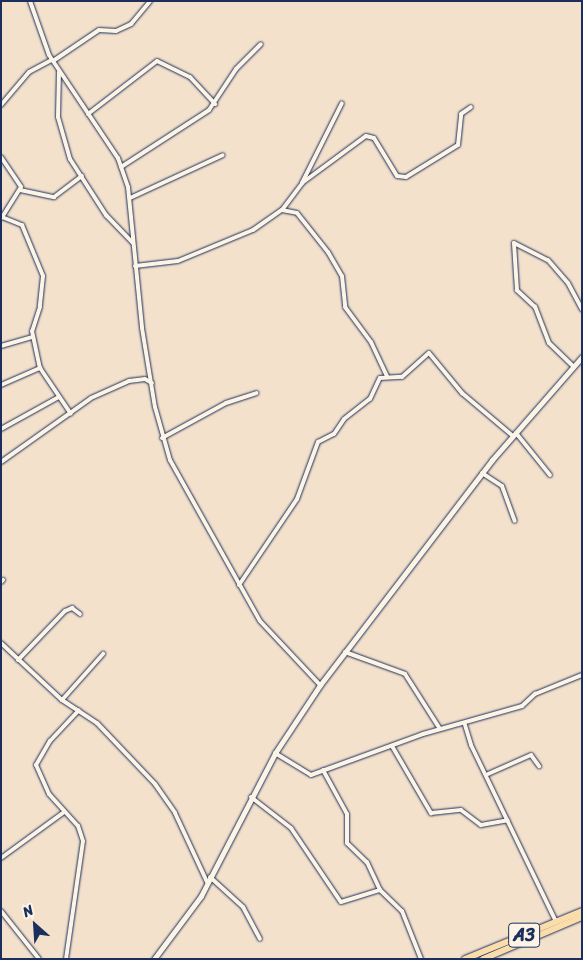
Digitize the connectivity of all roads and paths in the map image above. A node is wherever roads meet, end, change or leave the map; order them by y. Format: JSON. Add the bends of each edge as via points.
{"nodes":[{"id":1,"x":30,"y":1,"type":"edge"},
{"id":2,"x":150,"y":1,"type":"edge"},
{"id":3,"x":262,"y":44,"type":"dead end"},
{"id":4,"x":52,"y":60,"type":"junction"},
{"id":5,"x":59,"y":71,"type":"junction"},
{"id":6,"x":342,"y":102,"type":"dead end"},
{"id":7,"x":1,"y":104,"type":"edge"},
{"id":8,"x":214,"y":104,"type":"junction"},
{"id":9,"x":470,"y":107,"type":"dead end"},
{"id":10,"x":88,"y":114,"type":"junction"},
{"id":11,"x":223,"y":155,"type":"dead end"},
{"id":12,"x":1,"y":157,"type":"edge"},
{"id":13,"x":121,"y":167,"type":"junction"},
{"id":14,"x":82,"y":176,"type":"junction"},
{"id":15,"x":302,"y":182,"type":"junction"},
{"id":16,"x":22,"y":188,"type":"junction"},
{"id":17,"x":130,"y":198,"type":"junction"},
{"id":18,"x":282,"y":210,"type":"junction"},
{"id":19,"x":133,"y":243,"type":"junction"},
{"id":20,"x":135,"y":266,"type":"junction"},
{"id":21,"x":582,"y":309,"type":"edge"},
{"id":22,"x":32,"y":337,"type":"junction"},
{"id":23,"x":1,"y":346,"type":"edge"},
{"id":24,"x":582,"y":357,"type":"edge"},
{"id":25,"x":574,"y":367,"type":"junction"},
{"id":26,"x":40,"y":368,"type":"junction"},
{"id":27,"x":150,"y":374,"type":"junction"},
{"id":28,"x":387,"y":376,"type":"junction"},
{"id":29,"x":144,"y":379,"type":"junction"},
{"id":30,"x":152,"y":383,"type":"junction"},
{"id":31,"x":1,"y":385,"type":"edge"},
{"id":32,"x":256,"y":393,"type":"dead end"},
{"id":33,"x":59,"y":397,"type":"junction"},
{"id":34,"x":71,"y":414,"type":"junction"},
{"id":35,"x":1,"y":429,"type":"edge"},
{"id":36,"x":515,"y":435,"type":"junction"},
{"id":37,"x":162,"y":438,"type":"junction"},
{"id":38,"x":1,"y":462,"type":"edge"},
{"id":39,"x":482,"y":473,"type":"junction"},
{"id":40,"x":550,"y":474,"type":"dead end"},
{"id":41,"x":515,"y":521,"type":"dead end"},
{"id":42,"x":239,"y":585,"type":"junction"},
{"id":43,"x":80,"y":614,"type":"dead end"},
{"id":44,"x":1,"y":643,"type":"edge"},
{"id":45,"x":345,"y":652,"type":"junction"},
{"id":46,"x":102,"y":654,"type":"dead end"},
{"id":47,"x":18,"y":660,"type":"junction"},
{"id":48,"x":582,"y":676,"type":"edge"},
{"id":49,"x":320,"y":686,"type":"junction"},
{"id":50,"x":62,"y":700,"type":"junction"},
{"id":51,"x":79,"y":710,"type":"junction"},
{"id":52,"x":465,"y":725,"type":"junction"},
{"id":53,"x":440,"y":729,"type":"junction"},
{"id":54,"x":392,"y":746,"type":"junction"},
{"id":55,"x":275,"y":752,"type":"junction"},
{"id":56,"x":539,"y":766,"type":"dead end"},
{"id":57,"x":323,"y":770,"type":"junction"},
{"id":58,"x":488,"y":774,"type":"junction"},
{"id":59,"x":251,"y":797,"type":"junction"},
{"id":60,"x":63,"y":813,"type":"junction"},
{"id":61,"x":508,"y":820,"type":"junction"},
{"id":62,"x":1,"y":858,"type":"edge"},
{"id":63,"x":208,"y":879,"type":"junction"},
{"id":64,"x":380,"y":890,"type":"junction"},
{"id":65,"x":1,"y":911,"type":"edge"},
{"id":66,"x":582,"y":911,"type":"edge"},
{"id":67,"x":582,"y":918,"type":"edge"},
{"id":68,"x":556,"y":922,"type":"junction"},
{"id":69,"x":260,"y":939,"type":"dead end"},
{"id":70,"x":39,"y":959,"type":"edge"},
{"id":71,"x":66,"y":959,"type":"edge"},
{"id":72,"x":154,"y":959,"type":"edge"},
{"id":73,"x":421,"y":959,"type":"edge"},
{"id":74,"x":465,"y":959,"type":"edge"},
{"id":75,"x":483,"y":959,"type":"edge"}],
"edges":[{"from":1,"to":4,"type":"street","via":[[40,37]]},
{"from":2,"to":4,"type":"street","via":[[136,21],[116,30],[99,30]]},
{"from":3,"to":8,"type":"street","via":[[236,69]]},
{"from":4,"to":5,"type":"street"},
{"from":4,"to":7,"type":"street","via":[[29,72]]},
{"from":5,"to":10,"type":"street"},
{"from":5,"to":14,"type":"street","via":[[59,120],[70,159]]},
{"from":6,"to":15,"type":"street"},
{"from":8,"to":10,"type":"street","via":[[190,77],[156,61]]},
{"from":8,"to":13,"type":"street","via":[[173,137]]},
{"from":9,"to":15,"type":"street","via":[[461,114],[458,145],[406,177],[397,176],[368,136]]},
{"from":10,"to":13,"type":"street"},
{"from":11,"to":17,"type":"street"},
{"from":12,"to":16,"type":"street"},
{"from":13,"to":17,"type":"street"},
{"from":14,"to":16,"type":"street","via":[[54,198]]},
{"from":14,"to":19,"type":"street","via":[[106,215]]},
{"from":15,"to":18,"type":"street"},
{"from":16,"to":22,"type":"street","via":[[2,216],[22,225],[43,276]]},
{"from":17,"to":19,"type":"street"},
{"from":18,"to":20,"type":"street","via":[[205,252],[165,264]]},
{"from":18,"to":28,"type":"street","via":[[297,213],[328,252],[342,276],[345,307],[371,342]]},
{"from":19,"to":20,"type":"street"},
{"from":20,"to":27,"type":"street"},
{"from":21,"to":25,"type":"street","via":[[568,283],[548,260],[514,243],[517,290],[535,307],[549,343]]},
{"from":22,"to":23,"type":"street"},
{"from":22,"to":26,"type":"street"},
{"from":24,"to":25,"type":"street"},
{"from":25,"to":36,"type":"street"},
{"from":26,"to":31,"type":"street"},
{"from":26,"to":33,"type":"street"},
{"from":27,"to":29,"type":"street"},
{"from":27,"to":30,"type":"street"},
{"from":28,"to":36,"type":"street","via":[[402,376],[429,353],[462,393]]},
{"from":28,"to":42,"type":"street","via":[[377,380],[370,399],[344,419],[334,434],[318,442],[297,499]]},
{"from":29,"to":30,"type":"street"},
{"from":29,"to":34,"type":"street","via":[[91,398]]},
{"from":30,"to":37,"type":"street"},
{"from":32,"to":37,"type":"street","via":[[226,403]]},
{"from":33,"to":34,"type":"street"},
{"from":33,"to":35,"type":"street"},
{"from":34,"to":38,"type":"street"},
{"from":36,"to":39,"type":"street"},
{"from":36,"to":40,"type":"street"},
{"from":37,"to":42,"type":"street","via":[[192,504]]},
{"from":39,"to":41,"type":"street","via":[[502,486]]},
{"from":39,"to":45,"type":"street"},
{"from":42,"to":49,"type":"street","via":[[260,621]]},
{"from":43,"to":47,"type":"street","via":[[72,608],[65,611]]},
{"from":44,"to":47,"type":"street"},
{"from":45,"to":49,"type":"street"},
{"from":45,"to":53,"type":"street","via":[[405,674]]},
{"from":46,"to":50,"type":"street"},
{"from":47,"to":50,"type":"street"},
{"from":48,"to":52,"type":"street","via":[[535,694],[522,706]]},
{"from":49,"to":55,"type":"street"},
{"from":50,"to":51,"type":"street"},
{"from":51,"to":60,"type":"street","via":[[50,741],[36,765]]},
{"from":51,"to":63,"type":"street","via":[[118,743],[166,799]]},
{"from":52,"to":53,"type":"street"},
{"from":52,"to":58,"type":"street","via":[[470,745]]},
{"from":53,"to":54,"type":"street"},
{"from":54,"to":57,"type":"street"},
{"from":54,"to":61,"type":"street","via":[[431,813],[461,810],[481,825]]},
{"from":55,"to":57,"type":"street","via":[[310,775]]},
{"from":55,"to":59,"type":"street"},
{"from":56,"to":58,"type":"street","via":[[531,755]]},
{"from":57,"to":64,"type":"street","via":[[347,814],[347,843],[366,862]]},
{"from":58,"to":61,"type":"street"},
{"from":59,"to":63,"type":"street"},
{"from":59,"to":64,"type":"street","via":[[291,828],[341,902]]},
{"from":60,"to":62,"type":"street"},
{"from":60,"to":71,"type":"street","via":[[78,826],[84,847]]},
{"from":61,"to":68,"type":"street"},
{"from":63,"to":69,"type":"street","via":[[243,907]]},
{"from":63,"to":72,"type":"street"},
{"from":64,"to":73,"type":"street","via":[[402,911]]},
{"from":65,"to":70,"type":"street"},
{"from":66,"to":68,"type":"highway","number":"A3"},
{"from":67,"to":75,"type":"highway","number":"A3"},
{"from":68,"to":74,"type":"highway","number":"A3"}]}
